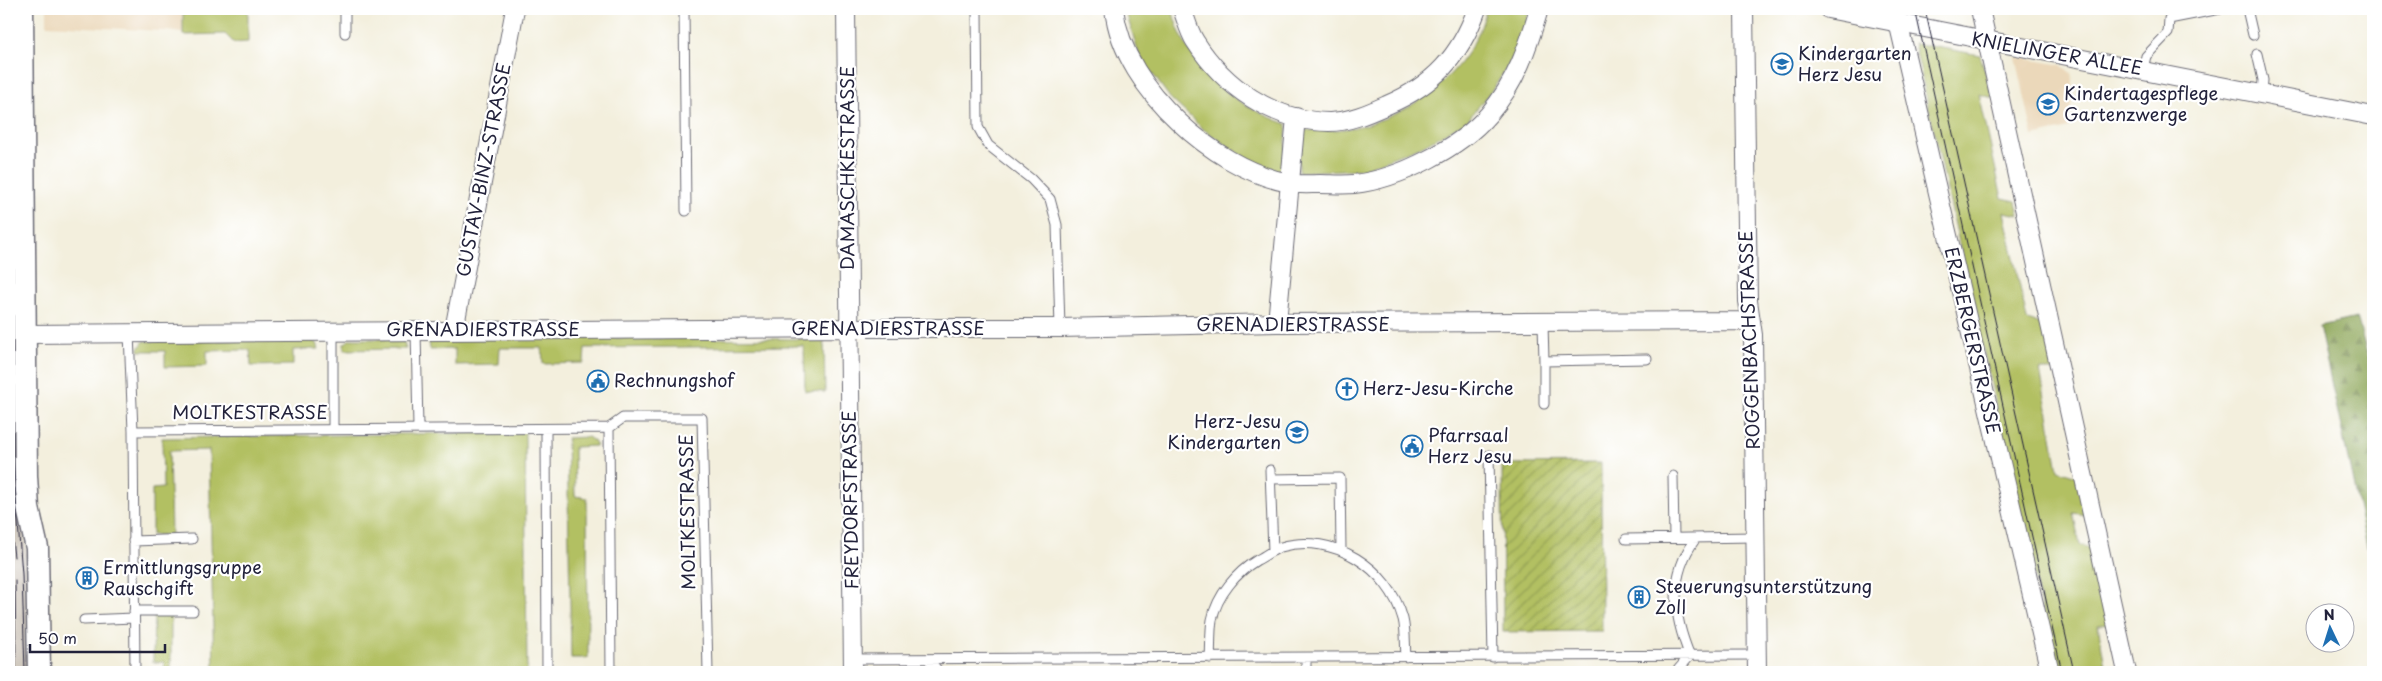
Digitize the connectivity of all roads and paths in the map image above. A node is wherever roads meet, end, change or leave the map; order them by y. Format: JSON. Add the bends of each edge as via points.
{"nodes":[{"id":1,"x":22,"y":9,"type":"edge"},
{"id":2,"x":345,"y":9,"type":"edge"},
{"id":3,"x":515,"y":9,"type":"edge"},
{"id":4,"x":684,"y":9,"type":"edge"},
{"id":5,"x":846,"y":9,"type":"edge"},
{"id":6,"x":977,"y":9,"type":"edge"},
{"id":7,"x":1114,"y":9,"type":"edge"},
{"id":8,"x":1182,"y":9,"type":"edge"},
{"id":9,"x":1477,"y":9,"type":"edge"},
{"id":10,"x":1539,"y":9,"type":"edge"},
{"id":11,"x":1744,"y":9,"type":"edge"},
{"id":12,"x":1828,"y":9,"type":"edge"},
{"id":13,"x":1980,"y":9,"type":"edge"},
{"id":14,"x":2220,"y":9,"type":"edge"},
{"id":15,"x":2247,"y":9,"type":"edge"},
{"id":16,"x":1897,"y":16,"type":"edge"},
{"id":17,"x":345,"y":32,"type":"dead end"},
{"id":18,"x":2253,"y":34,"type":"dead end"},
{"id":19,"x":1987,"y":41,"type":"junction"},
{"id":20,"x":2257,"y":54,"type":"dead end"},
{"id":21,"x":2143,"y":69,"type":"junction"},
{"id":22,"x":2262,"y":94,"type":"junction"},
{"id":23,"x":2373,"y":116,"type":"edge"},
{"id":24,"x":1296,"y":118,"type":"junction"},
{"id":25,"x":1290,"y":184,"type":"junction"},
{"id":26,"x":686,"y":211,"type":"dead end"},
{"id":27,"x":1751,"y":321,"type":"junction"},
{"id":28,"x":1276,"y":323,"type":"junction"},
{"id":29,"x":1544,"y":323,"type":"junction"},
{"id":30,"x":849,"y":328,"type":"junction"},
{"id":31,"x":1060,"y":328,"type":"junction"},
{"id":32,"x":454,"y":330,"type":"junction"},
{"id":33,"x":332,"y":331,"type":"junction"},
{"id":34,"x":416,"y":331,"type":"junction"},
{"id":35,"x":129,"y":333,"type":"junction"},
{"id":36,"x":24,"y":334,"type":"junction"},
{"id":37,"x":1647,"y":359,"type":"dead end"},
{"id":38,"x":1544,"y":361,"type":"junction"},
{"id":39,"x":1544,"y":404,"type":"dead end"},
{"id":40,"x":418,"y":428,"type":"junction"},
{"id":41,"x":609,"y":428,"type":"junction"},
{"id":42,"x":333,"y":429,"type":"junction"},
{"id":43,"x":546,"y":430,"type":"junction"},
{"id":44,"x":133,"y":431,"type":"junction"},
{"id":45,"x":1489,"y":455,"type":"dead end"},
{"id":46,"x":1673,"y":476,"type":"dead end"},
{"id":47,"x":1755,"y":537,"type":"junction"},
{"id":48,"x":1626,"y":538,"type":"dead end"},
{"id":49,"x":1674,"y":538,"type":"junction"},
{"id":50,"x":1696,"y":538,"type":"junction"},
{"id":51,"x":192,"y":539,"type":"dead end"},
{"id":52,"x":133,"y":541,"type":"junction"},
{"id":53,"x":1341,"y":550,"type":"junction"},
{"id":54,"x":1273,"y":551,"type":"junction"},
{"id":55,"x":193,"y":611,"type":"dead end"},
{"id":56,"x":134,"y":615,"type":"junction"},
{"id":57,"x":84,"y":620,"type":"dead end"},
{"id":58,"x":1690,"y":656,"type":"junction"},
{"id":59,"x":1406,"y":657,"type":"junction"},
{"id":60,"x":1493,"y":657,"type":"junction"},
{"id":61,"x":1210,"y":658,"type":"junction"},
{"id":62,"x":1306,"y":658,"type":"junction"},
{"id":63,"x":928,"y":659,"type":"junction"},
{"id":64,"x":1757,"y":664,"type":"edge"},
{"id":65,"x":853,"y":666,"type":"edge"},
{"id":66,"x":39,"y":672,"type":"edge"},
{"id":67,"x":135,"y":672,"type":"edge"},
{"id":68,"x":547,"y":672,"type":"edge"},
{"id":69,"x":611,"y":672,"type":"edge"},
{"id":70,"x":708,"y":672,"type":"edge"},
{"id":71,"x":939,"y":672,"type":"edge"},
{"id":72,"x":1306,"y":672,"type":"edge"},
{"id":73,"x":1676,"y":672,"type":"edge"},
{"id":74,"x":2050,"y":672,"type":"edge"},
{"id":75,"x":2127,"y":672,"type":"edge"}],
"edges":[{"from":1,"to":36,"type":"street"},
{"from":2,"to":17,"type":"lane"},
{"from":3,"to":32,"type":"street","name":"GUSTAV-BINZ-STRASSE"},
{"from":4,"to":26,"type":"lane"},
{"from":5,"to":30,"type":"street","name":"DAMASCHKESTRASSE"},
{"from":6,"to":31,"type":"lane","via":[[978,127],[988,145],[1032,179],[1050,199],[1057,226]]},
{"from":7,"to":25,"type":"street","via":[[1131,63],[1162,106],[1196,139],[1243,167]]},
{"from":8,"to":24,"type":"street","via":[[1194,40],[1226,80],[1258,103]]},
{"from":9,"to":24,"type":"street","via":[[1468,33],[1450,61],[1426,84],[1360,117],[1330,122]]},
{"from":10,"to":25,"type":"street","via":[[1526,53],[1506,90],[1488,114],[1449,147],[1407,170],[1354,184]]},
{"from":11,"to":27,"type":"street","name":"ROGGENBACHSTRASSE","via":[[1748,302]]},
{"from":12,"to":16,"type":"street","name":"KNIELINGER ALLEE"},
{"from":13,"to":19,"type":"street"},
{"from":14,"to":21,"type":"lane","via":[[2169,19],[2168,33],[2146,56]]},
{"from":15,"to":18,"type":"lane"},
{"from":16,"to":19,"type":"street","name":"KNIELINGER ALLEE"},
{"from":16,"to":74,"type":"street","name":"ERZBERGERSTRASSE"},
{"from":19,"to":21,"type":"street","name":"KNIELINGER ALLEE"},
{"from":19,"to":75,"type":"street"},
{"from":20,"to":22,"type":"lane","via":[[2263,80]]},
{"from":21,"to":22,"type":"street","name":"KNIELINGER ALLEE"},
{"from":22,"to":23,"type":"street","name":"KNIELINGER ALLEE"},
{"from":24,"to":25,"type":"street"},
{"from":25,"to":28,"type":"street"},
{"from":27,"to":29,"type":"street","name":"GRENADIERSTRASSE"},
{"from":27,"to":47,"type":"street","name":"ROGGENBACHSTRASSE"},
{"from":28,"to":29,"type":"street","name":"GRENADIERSTRASSE"},
{"from":28,"to":31,"type":"street","name":"GRENADIERSTRASSE"},
{"from":29,"to":38,"type":"lane"},
{"from":30,"to":31,"type":"street","name":"GRENADIERSTRASSE"},
{"from":30,"to":32,"type":"street","name":"GRENADIERSTRASSE"},
{"from":30,"to":65,"type":"street","name":"FREYDORFSTRASSE"},
{"from":32,"to":34,"type":"street","name":"GRENADIERSTRASSE"},
{"from":33,"to":34,"type":"street","name":"GRENADIERSTRASSE"},
{"from":33,"to":35,"type":"street","name":"GRENADIERSTRASSE"},
{"from":33,"to":42,"type":"lane"},
{"from":34,"to":40,"type":"lane"},
{"from":35,"to":36,"type":"street","name":"GRENADIERSTRASSE"},
{"from":35,"to":44,"type":"lane"},
{"from":36,"to":66,"type":"street","via":[[26,476],[36,548]]},
{"from":37,"to":38,"type":"lane"},
{"from":38,"to":39,"type":"lane"},
{"from":40,"to":42,"type":"lane","name":"MOLTKESTRASSE"},
{"from":40,"to":43,"type":"lane","name":"MOLTKESTRASSE"},
{"from":41,"to":43,"type":"lane","name":"MOLTKESTRASSE"},
{"from":41,"to":69,"type":"lane"},
{"from":41,"to":70,"type":"lane","name":"MOLTKESTRASSE","via":[[623,418],[702,418]]},
{"from":42,"to":44,"type":"lane","name":"MOLTKESTRASSE"},
{"from":43,"to":68,"type":"lane"},
{"from":44,"to":52,"type":"lane"},
{"from":45,"to":60,"type":"lane"},
{"from":46,"to":49,"type":"lane"},
{"from":47,"to":50,"type":"lane"},
{"from":47,"to":64,"type":"street","name":"ROGGENBACHSTRASSE"},
{"from":48,"to":49,"type":"lane"},
{"from":49,"to":50,"type":"lane"},
{"from":50,"to":58,"type":"lane","via":[[1680,568],[1676,602],[1678,622]]},
{"from":51,"to":52,"type":"lane"},
{"from":52,"to":56,"type":"lane"},
{"from":53,"to":54,"type":"lane","via":[[1303,545],[1280,547]]},
{"from":53,"to":54,"type":"lane","via":[[1340,478],[1270,475]]},
{"from":53,"to":59,"type":"lane","via":[[1369,567],[1390,591],[1403,620]]},
{"from":54,"to":61,"type":"lane","via":[[1249,565],[1226,588],[1212,618]]},
{"from":55,"to":56,"type":"lane"},
{"from":56,"to":57,"type":"lane"},
{"from":56,"to":67,"type":"lane"},
{"from":58,"to":60,"type":"lane"},
{"from":58,"to":64,"type":"lane"},
{"from":58,"to":73,"type":"lane"},
{"from":59,"to":60,"type":"lane"},
{"from":59,"to":62,"type":"lane"},
{"from":61,"to":62,"type":"lane"},
{"from":61,"to":63,"type":"lane"},
{"from":62,"to":72,"type":"lane"},
{"from":63,"to":65,"type":"lane"},
{"from":63,"to":71,"type":"lane"}]}
